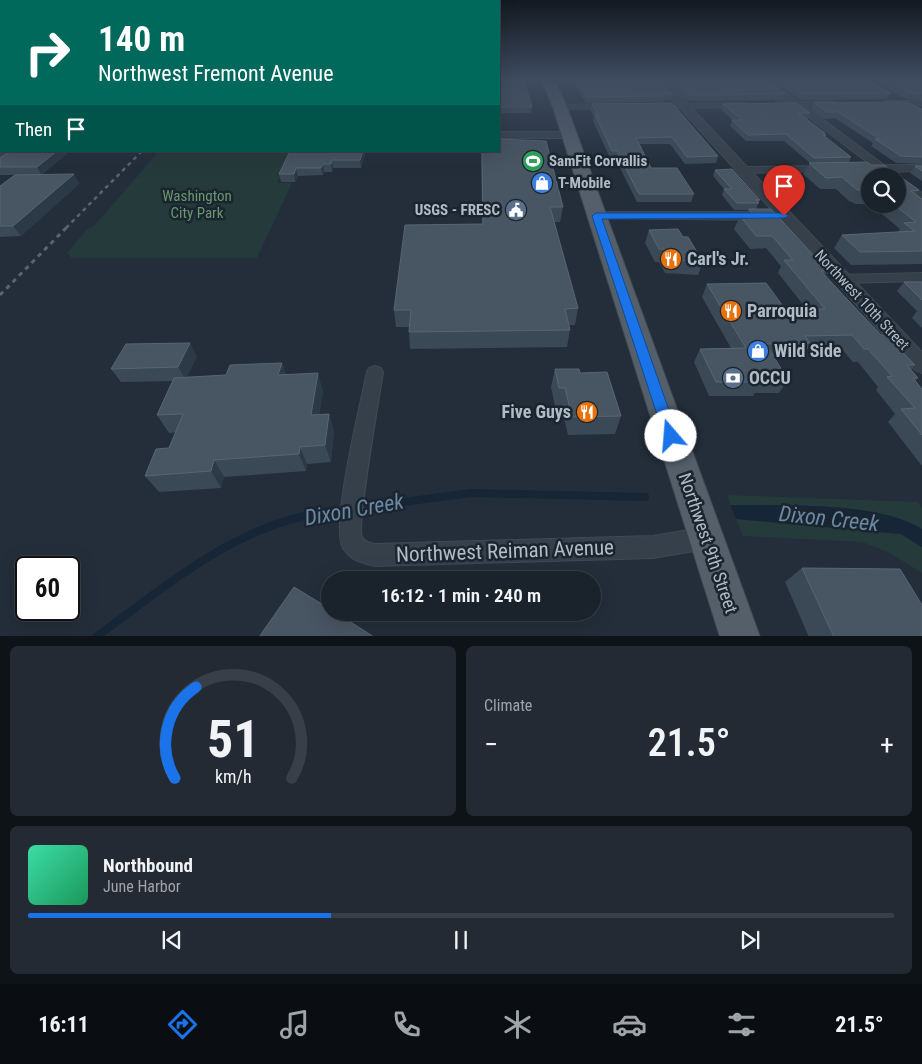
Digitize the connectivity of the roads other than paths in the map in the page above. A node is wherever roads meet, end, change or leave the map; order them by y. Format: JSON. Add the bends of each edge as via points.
{"nodes":[{"id":1,"x":561,"y":110,"type":"edge"},
{"id":2,"x":686,"y":110,"type":"edge"},
{"id":3,"x":804,"y":110,"type":"edge"},
{"id":4,"x":500,"y":134,"type":"edge"},
{"id":5,"x":569,"y":134,"type":"junction"},
{"id":6,"x":882,"y":168,"type":"edge"},
{"id":7,"x":906,"y":168,"type":"edge"},
{"id":8,"x":922,"y":168,"type":"edge"},
{"id":9,"x":840,"y":169,"type":"edge"},
{"id":10,"x":742,"y":170,"type":"junction"},
{"id":11,"x":906,"y":186,"type":"edge"},
{"id":12,"x":922,"y":198,"type":"edge"},
{"id":13,"x":596,"y":216,"type":"junction"},
{"id":14,"x":784,"y":216,"type":"junction"},
{"id":15,"x":922,"y":278,"type":"edge"},
{"id":16,"x":843,"y":279,"type":"junction"},
{"id":17,"x":922,"y":365,"type":"edge"},
{"id":18,"x":374,"y":372,"type":"dead end"},
{"id":19,"x":706,"y":538,"type":"junction"},
{"id":20,"x":740,"y":636,"type":"edge"}],
"edges":[{"from":1,"to":5,"type":"main road","name":"Northwest 9th Street"},
{"from":2,"to":10,"type":"street","name":"Northwest 10th Street"},
{"from":3,"to":6,"type":"street"},
{"from":4,"to":5,"type":"street"},
{"from":5,"to":13,"type":"main road","name":"Northwest 9th Street"},
{"from":7,"to":8,"type":"street"},
{"from":9,"to":10,"type":"street"},
{"from":10,"to":14,"type":"street","name":"Northwest 10th Street"},
{"from":11,"to":12,"type":"street"},
{"from":13,"to":14,"type":"street"},
{"from":13,"to":19,"type":"main road","name":"Northwest 9th Street"},
{"from":14,"to":16,"type":"street","name":"Northwest 10th Street"},
{"from":15,"to":16,"type":"street"},
{"from":16,"to":17,"type":"street","name":"Northwest 10th Street"},
{"from":18,"to":19,"type":"street","name":"Northwest Reiman Avenue","via":[[350,529],[351,541],[361,552],[375,555],[653,547]]},
{"from":19,"to":20,"type":"main road","name":"Northwest 9th Street"}]}
